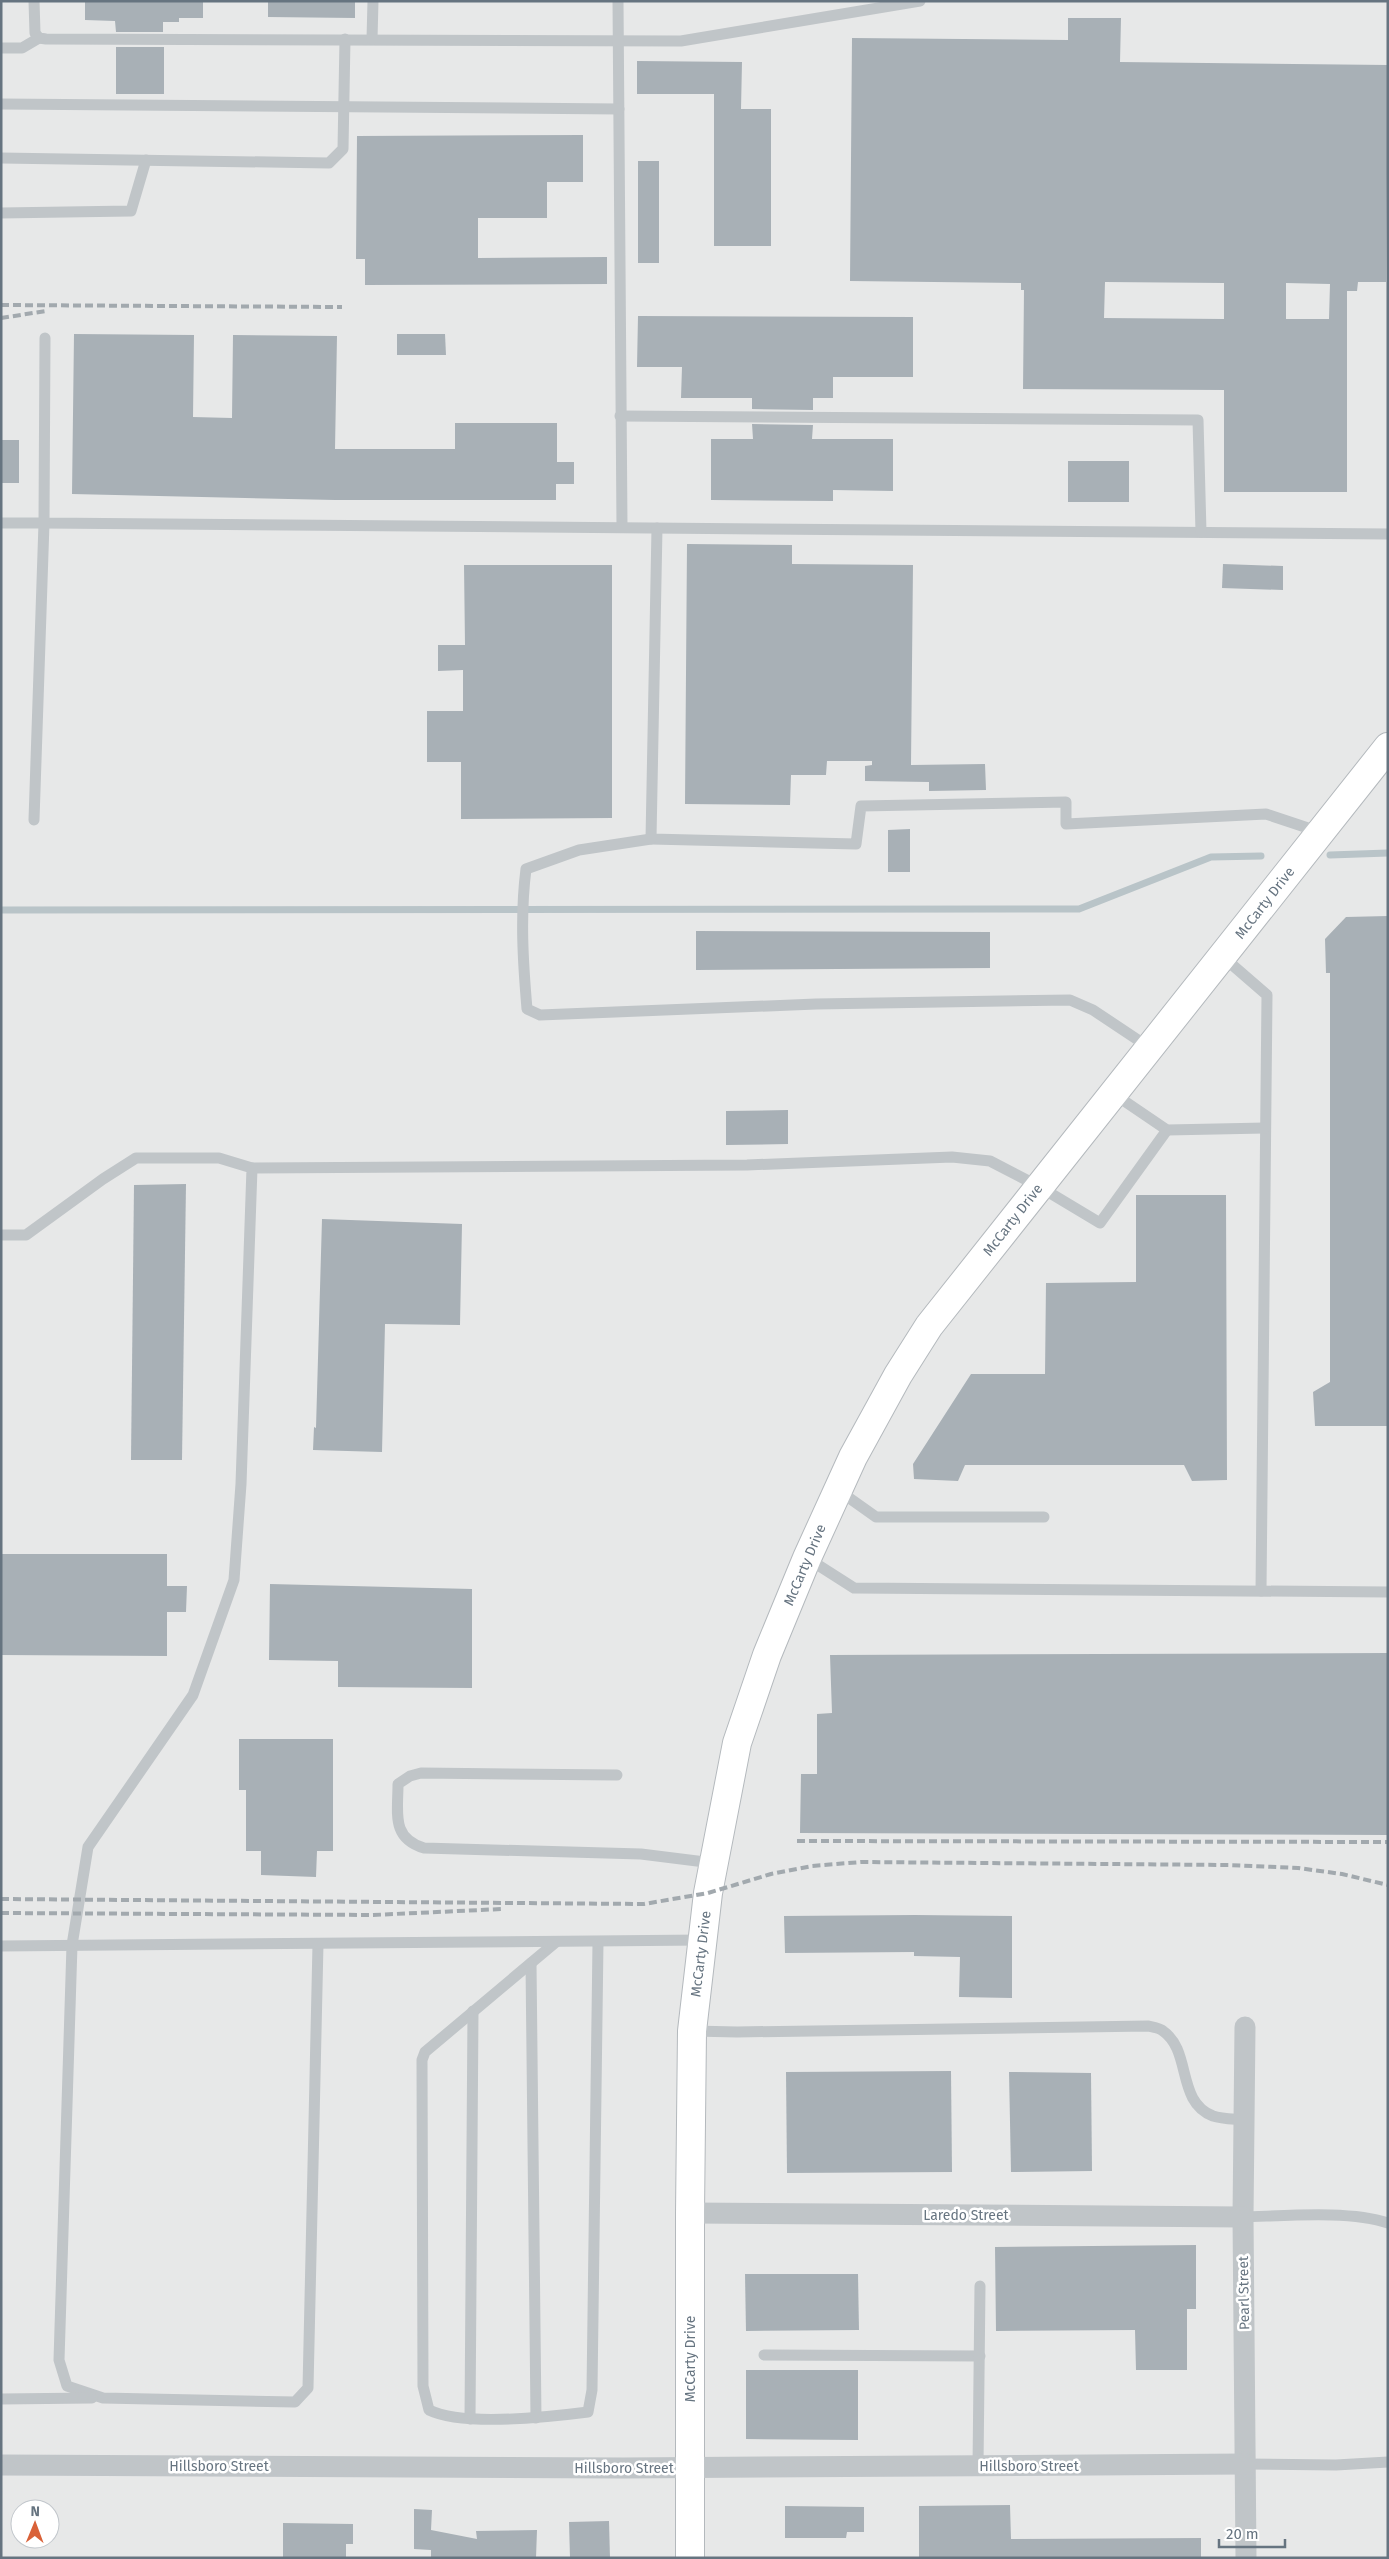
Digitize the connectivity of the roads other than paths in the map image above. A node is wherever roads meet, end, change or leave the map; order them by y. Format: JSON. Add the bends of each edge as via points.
{"nodes":[{"id":1,"x":34,"y":1,"type":"edge"},
{"id":2,"x":372,"y":1,"type":"edge"},
{"id":3,"x":618,"y":1,"type":"edge"},
{"id":4,"x":920,"y":1,"type":"edge"},
{"id":5,"x":39,"y":38,"type":"junction"},
{"id":6,"x":345,"y":39,"type":"junction"},
{"id":7,"x":618,"y":39,"type":"junction"},
{"id":8,"x":372,"y":40,"type":"junction"},
{"id":9,"x":1,"y":48,"type":"edge"},
{"id":10,"x":1,"y":104,"type":"edge"},
{"id":11,"x":344,"y":107,"type":"junction"},
{"id":12,"x":619,"y":109,"type":"junction"},
{"id":13,"x":1,"y":158,"type":"edge"},
{"id":14,"x":146,"y":160,"type":"junction"},
{"id":15,"x":1,"y":213,"type":"edge"},
{"id":16,"x":45,"y":338,"type":"dead end"},
{"id":17,"x":620,"y":416,"type":"junction"},
{"id":18,"x":1,"y":523,"type":"edge"},
{"id":19,"x":44,"y":523,"type":"junction"},
{"id":20,"x":622,"y":528,"type":"junction"},
{"id":21,"x":657,"y":528,"type":"junction"},
{"id":22,"x":1201,"y":532,"type":"junction"},
{"id":23,"x":1388,"y":534,"type":"edge"},
{"id":24,"x":1388,"y":747,"type":"edge"},
{"id":25,"x":34,"y":820,"type":"dead end"},
{"id":26,"x":1321,"y":832,"type":"junction"},
{"id":27,"x":651,"y":839,"type":"junction"},
{"id":28,"x":1222,"y":956,"type":"junction"},
{"id":29,"x":1150,"y":1048,"type":"junction"},
{"id":30,"x":1114,"y":1094,"type":"junction"},
{"id":31,"x":1265,"y":1128,"type":"junction"},
{"id":32,"x":1167,"y":1130,"type":"junction"},
{"id":33,"x":252,"y":1168,"type":"junction"},
{"id":34,"x":1040,"y":1186,"type":"junction"},
{"id":35,"x":1,"y":1235,"type":"edge"},
{"id":36,"x":838,"y":1490,"type":"junction"},
{"id":37,"x":1044,"y":1517,"type":"dead end"},
{"id":38,"x":807,"y":1558,"type":"junction"},
{"id":39,"x":1261,"y":1591,"type":"junction"},
{"id":40,"x":1388,"y":1592,"type":"edge"},
{"id":41,"x":617,"y":1775,"type":"dead end"},
{"id":42,"x":714,"y":1863,"type":"junction"},
{"id":43,"x":703,"y":1940,"type":"junction"},
{"id":44,"x":556,"y":1942,"type":"junction"},
{"id":45,"x":598,"y":1942,"type":"junction"},
{"id":46,"x":318,"y":1944,"type":"junction"},
{"id":47,"x":72,"y":1945,"type":"junction"},
{"id":48,"x":1,"y":1946,"type":"edge"},
{"id":49,"x":531,"y":1962,"type":"junction"},
{"id":50,"x":474,"y":2011,"type":"junction"},
{"id":51,"x":1246,"y":2027,"type":"dead end"},
{"id":52,"x":692,"y":2031,"type":"junction"},
{"id":53,"x":1244,"y":2120,"type":"junction"},
{"id":54,"x":690,"y":2213,"type":"junction"},
{"id":55,"x":1243,"y":2217,"type":"junction"},
{"id":56,"x":1388,"y":2223,"type":"edge"},
{"id":57,"x":980,"y":2286,"type":"dead end"},
{"id":58,"x":764,"y":2355,"type":"dead end"},
{"id":59,"x":980,"y":2356,"type":"junction"},
{"id":60,"x":103,"y":2398,"type":"junction"},
{"id":61,"x":1,"y":2399,"type":"edge"},
{"id":62,"x":470,"y":2418,"type":"junction"},
{"id":63,"x":536,"y":2418,"type":"junction"},
{"id":64,"x":1388,"y":2462,"type":"edge"},
{"id":65,"x":1246,"y":2464,"type":"junction"},
{"id":66,"x":1,"y":2465,"type":"edge"},
{"id":67,"x":978,"y":2466,"type":"junction"},
{"id":68,"x":690,"y":2468,"type":"junction"},
{"id":69,"x":690,"y":2558,"type":"edge"},
{"id":70,"x":1246,"y":2558,"type":"edge"}],
"edges":[{"from":1,"to":5,"type":"lane","via":[[35,33]]},
{"from":2,"to":8,"type":"lane"},
{"from":3,"to":7,"type":"lane"},
{"from":4,"to":7,"type":"lane","via":[[680,41]]},
{"from":5,"to":6,"type":"lane"},
{"from":5,"to":9,"type":"lane","via":[[22,48]]},
{"from":6,"to":8,"type":"lane"},
{"from":6,"to":11,"type":"lane"},
{"from":7,"to":8,"type":"lane"},
{"from":7,"to":12,"type":"lane"},
{"from":10,"to":11,"type":"lane"},
{"from":11,"to":12,"type":"lane"},
{"from":11,"to":14,"type":"lane","via":[[343,149],[329,163]]},
{"from":12,"to":17,"type":"lane"},
{"from":13,"to":14,"type":"lane"},
{"from":14,"to":15,"type":"lane","via":[[131,211]]},
{"from":16,"to":19,"type":"lane"},
{"from":17,"to":20,"type":"lane"},
{"from":17,"to":22,"type":"lane","via":[[1198,420]]},
{"from":18,"to":19,"type":"lane"},
{"from":19,"to":20,"type":"lane"},
{"from":19,"to":25,"type":"lane"},
{"from":20,"to":21,"type":"lane"},
{"from":21,"to":22,"type":"lane"},
{"from":21,"to":27,"type":"lane"},
{"from":22,"to":23,"type":"lane"},
{"from":24,"to":26,"type":"main road","name":"McCarty Drive"},
{"from":26,"to":27,"type":"lane","via":[[1266,814],[1066,824],[1066,802],[861,806],[856,844]]},
{"from":26,"to":28,"type":"main road","name":"McCarty Drive"},
{"from":27,"to":29,"type":"lane","via":[[579,850],[526,869],[522,924],[527,1009],[540,1016],[816,1004],[1070,1000],[1093,1010]]},
{"from":28,"to":29,"type":"main road","name":"McCarty Drive"},
{"from":28,"to":31,"type":"lane","via":[[1267,995]]},
{"from":29,"to":30,"type":"main road","name":"McCarty Drive"},
{"from":30,"to":32,"type":"lane"},
{"from":30,"to":34,"type":"main road","name":"McCarty Drive"},
{"from":31,"to":32,"type":"lane"},
{"from":31,"to":39,"type":"lane"},
{"from":32,"to":34,"type":"lane","via":[[1100,1223]]},
{"from":33,"to":34,"type":"lane","via":[[747,1165],[952,1157],[990,1161]]},
{"from":33,"to":35,"type":"lane","via":[[218,1158],[136,1158],[26,1235]]},
{"from":33,"to":47,"type":"lane","via":[[241,1484],[234,1580],[193,1695],[88,1847]]},
{"from":34,"to":36,"type":"main road","name":"McCarty Drive","via":[[930,1326],[889,1392]]},
{"from":36,"to":37,"type":"lane","via":[[876,1517]]},
{"from":36,"to":38,"type":"main road","name":"McCarty Drive"},
{"from":38,"to":39,"type":"lane","via":[[854,1588]]},
{"from":38,"to":42,"type":"main road","name":"McCarty Drive","via":[[767,1655],[736,1743]]},
{"from":39,"to":40,"type":"lane"},
{"from":41,"to":42,"type":"lane","via":[[421,1773],[398,1784],[398,1824],[410,1844],[424,1848],[641,1854]]},
{"from":42,"to":43,"type":"main road","name":"McCarty Drive"},
{"from":43,"to":45,"type":"lane"},
{"from":43,"to":52,"type":"main road","name":"McCarty Drive"},
{"from":44,"to":45,"type":"lane"},
{"from":44,"to":46,"type":"lane"},
{"from":44,"to":49,"type":"lane"},
{"from":45,"to":63,"type":"lane","via":[[592,2390],[588,2412]]},
{"from":46,"to":47,"type":"lane"},
{"from":46,"to":60,"type":"lane","via":[[308,2388],[295,2402]]},
{"from":47,"to":48,"type":"lane"},
{"from":47,"to":60,"type":"lane","via":[[60,2360],[67,2386]]},
{"from":49,"to":50,"type":"lane"},
{"from":49,"to":63,"type":"lane"},
{"from":50,"to":62,"type":"lane"},
{"from":50,"to":62,"type":"lane","via":[[425,2052],[422,2060],[423,2386],[429,2410],[442,2416]]},
{"from":51,"to":53,"type":"street","name":"Pearl Street"},
{"from":52,"to":53,"type":"lane","via":[[1148,2026],[1163,2031],[1174,2044],[1184,2082],[1198,2107],[1213,2116]]},
{"from":52,"to":54,"type":"main road","name":"McCarty Drive"},
{"from":53,"to":55,"type":"street","name":"Pearl Street"},
{"from":54,"to":55,"type":"street","name":"Laredo Street"},
{"from":54,"to":68,"type":"main road","name":"McCarty Drive"},
{"from":55,"to":56,"type":"lane","via":[[1376,2218]]},
{"from":55,"to":65,"type":"street","name":"Pearl Street"},
{"from":57,"to":59,"type":"lane"},
{"from":58,"to":59,"type":"lane"},
{"from":59,"to":67,"type":"lane"},
{"from":60,"to":61,"type":"lane"},
{"from":62,"to":63,"type":"lane"},
{"from":64,"to":65,"type":"lane"},
{"from":65,"to":67,"type":"street","name":"Hillsboro Street"},
{"from":65,"to":70,"type":"street","name":"Pearl Street"},
{"from":66,"to":68,"type":"street","name":"Hillsboro Street"},
{"from":67,"to":68,"type":"street","name":"Hillsboro Street"},
{"from":68,"to":69,"type":"main road","name":"McCarty Drive"}]}
